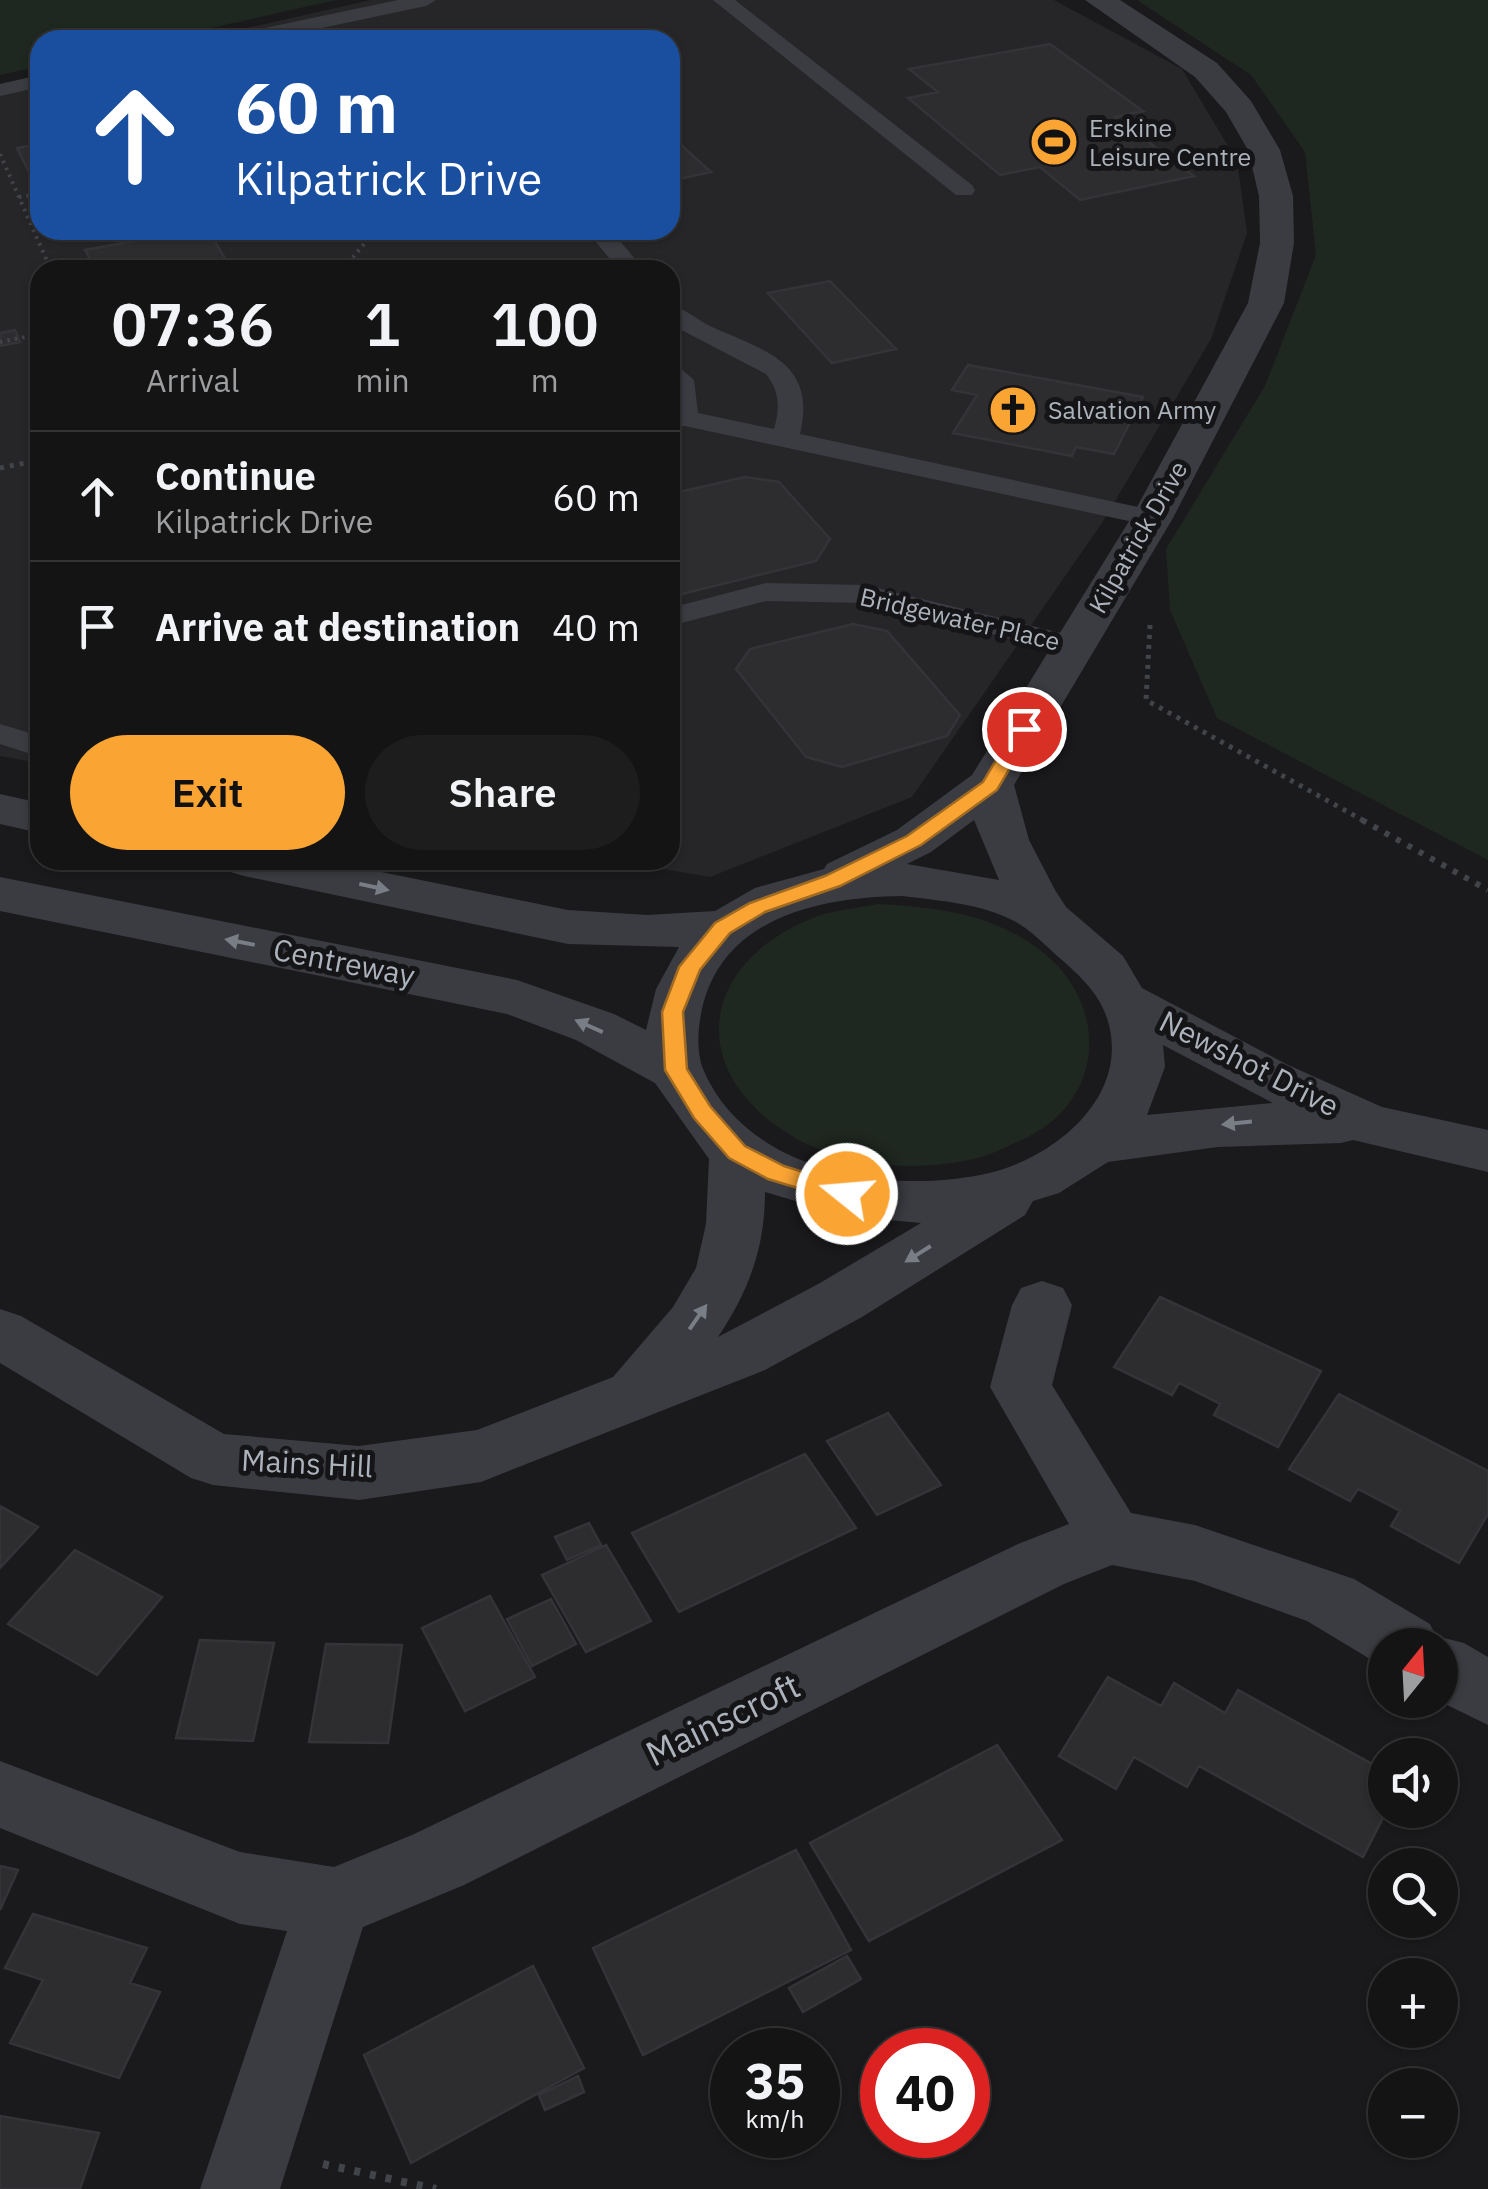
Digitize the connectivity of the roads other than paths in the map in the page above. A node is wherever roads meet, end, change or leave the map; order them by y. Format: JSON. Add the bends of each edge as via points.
{"nodes":[{"id":1,"x":426,"y":0,"type":"edge"},
{"id":2,"x":723,"y":0,"type":"edge"},
{"id":3,"x":1100,"y":0,"type":"edge"},
{"id":4,"x":284,"y":30,"type":"edge"},
{"id":5,"x":30,"y":83,"type":"edge"},
{"id":6,"x":0,"y":90,"type":"edge"},
{"id":7,"x":964,"y":190,"type":"dead end"},
{"id":8,"x":606,"y":240,"type":"edge"},
{"id":9,"x":624,"y":260,"type":"edge"},
{"id":10,"x":680,"y":323,"type":"edge"},
{"id":11,"x":680,"y":419,"type":"edge"},
{"id":12,"x":786,"y":440,"type":"junction"},
{"id":13,"x":1152,"y":518,"type":"junction"},
{"id":14,"x":680,"y":614,"type":"edge"},
{"id":15,"x":1074,"y":645,"type":"junction"},
{"id":16,"x":0,"y":734,"type":"edge"},
{"id":17,"x":30,"y":743,"type":"edge"},
{"id":18,"x":990,"y":786,"type":"junction"},
{"id":19,"x":0,"y":810,"type":"edge"},
{"id":20,"x":30,"y":816,"type":"edge"},
{"id":21,"x":292,"y":870,"type":"edge"},
{"id":22,"x":833,"y":881,"type":"junction"},
{"id":23,"x":0,"y":894,"type":"edge"},
{"id":24,"x":1048,"y":919,"type":"junction"},
{"id":25,"x":722,"y":928,"type":"junction"},
{"id":26,"x":1130,"y":1003,"type":"junction"},
{"id":27,"x":676,"y":1070,"type":"junction"},
{"id":28,"x":1369,"y":1124,"type":"junction"},
{"id":29,"x":1096,"y":1144,"type":"junction"},
{"id":30,"x":1488,"y":1151,"type":"edge"},
{"id":31,"x":737,"y":1152,"type":"junction"},
{"id":32,"x":1030,"y":1184,"type":"junction"},
{"id":33,"x":1042,"y":1305,"type":"dead end"},
{"id":34,"x":0,"y":1332,"type":"edge"},
{"id":35,"x":636,"y":1392,"type":"junction"},
{"id":36,"x":1111,"y":1537,"type":"junction"},
{"id":37,"x":1377,"y":1628,"type":"edge"},
{"id":38,"x":1458,"y":1676,"type":"edge"},
{"id":39,"x":1488,"y":1694,"type":"edge"},
{"id":40,"x":0,"y":1794,"type":"edge"},
{"id":41,"x":334,"y":1904,"type":"junction"},
{"id":42,"x":247,"y":2169,"type":"edge"}],
"edges":[{"from":1,"to":4,"type":"lane"},
{"from":2,"to":7,"type":"lane"},
{"from":3,"to":13,"type":"street","name":"Kilpatrick Drive","via":[[1206,70],[1240,108],[1264,150],[1276,196],[1277,243],[1266,302]]},
{"from":5,"to":6,"type":"lane"},
{"from":8,"to":9,"type":"lane"},
{"from":10,"to":12,"type":"lane","via":[[764,361],[783,380],[793,400]]},
{"from":11,"to":12,"type":"lane"},
{"from":12,"to":13,"type":"lane"},
{"from":13,"to":15,"type":"street","name":"Kilpatrick Drive"},
{"from":14,"to":15,"type":"lane","name":"Bridgewater Place","via":[[766,592],[865,594]]},
{"from":15,"to":18,"type":"street","name":"Kilpatrick Drive"},
{"from":16,"to":17,"type":"lane"},
{"from":18,"to":22,"type":"street","name":"Kilpatrick Drive","via":[[914,841]]},
{"from":18,"to":24,"type":"street","via":[[997,830]]},
{"from":19,"to":20,"type":"street"},
{"from":21,"to":25,"type":"street","one_way":true,"via":[[568,927]]},
{"from":22,"to":24,"type":"street","via":[[944,885],[1001,898]]},
{"from":22,"to":25,"type":"street"},
{"from":27,"to":23,"type":"street","name":"Centreway","one_way":true,"via":[[517,998]]},
{"from":24,"to":26,"type":"street"},
{"from":25,"to":27,"type":"street","via":[[690,967],[672,1012]]},
{"from":26,"to":28,"type":"street","name":"Newshot Drive","via":[[1267,1078]]},
{"from":26,"to":29,"type":"street","via":[[1139,1031],[1131,1086],[1121,1114]]},
{"from":27,"to":31,"type":"street"},
{"from":28,"to":29,"type":"street","name":"Newshot Drive","one_way":true,"via":[[1260,1121]]},
{"from":28,"to":30,"type":"street","name":"Newshot Drive"},
{"from":29,"to":32,"type":"street"},
{"from":31,"to":32,"type":"street","via":[[847,1194],[910,1202],[975,1199]]},
{"from":35,"to":31,"type":"street","one_way":true,"via":[[719,1286],[732,1246]]},
{"from":32,"to":35,"type":"street","name":"Mains Hill","one_way":true,"via":[[742,1353]]},
{"from":33,"to":36,"type":"street","via":[[1021,1387]]},
{"from":34,"to":35,"type":"street","name":"Mains Hill","via":[[214,1459],[359,1473],[481,1456]]},
{"from":36,"to":37,"type":"street","via":[[1196,1553],[1330,1600]]},
{"from":36,"to":41,"type":"street","name":"Mainscroft","via":[[1041,1564],[438,1860]]},
{"from":38,"to":39,"type":"street"},
{"from":40,"to":41,"type":"street","via":[[240,1888]]},
{"from":41,"to":42,"type":"street"}]}
